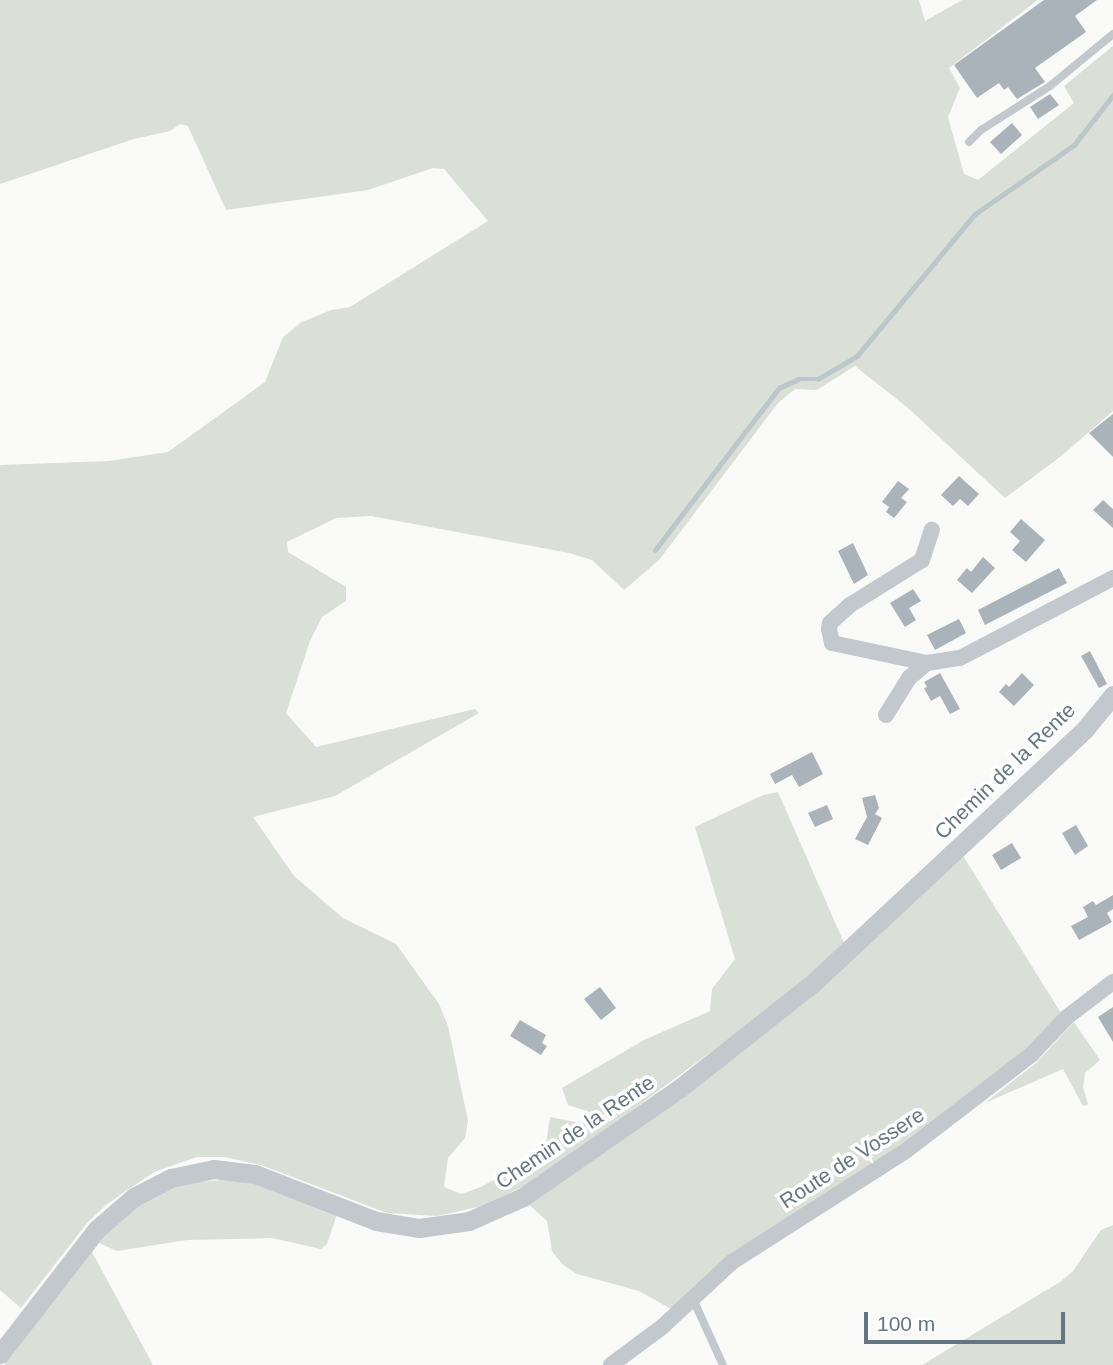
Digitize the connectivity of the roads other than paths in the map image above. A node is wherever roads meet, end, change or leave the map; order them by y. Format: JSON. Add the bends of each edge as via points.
{"nodes":[{"id":1,"x":1113,"y":34,"type":"edge"},
{"id":2,"x":969,"y":142,"type":"dead end"},
{"id":3,"x":932,"y":530,"type":"dead end"},
{"id":4,"x":1113,"y":578,"type":"edge"},
{"id":5,"x":927,"y":663,"type":"junction"},
{"id":6,"x":1113,"y":695,"type":"edge"},
{"id":7,"x":886,"y":715,"type":"dead end"},
{"id":8,"x":1113,"y":982,"type":"edge"},
{"id":9,"x":693,"y":1299,"type":"junction"},
{"id":10,"x":0,"y":1354,"type":"edge"},
{"id":11,"x":611,"y":1365,"type":"edge"},
{"id":12,"x":723,"y":1365,"type":"edge"}],
"edges":[{"from":1,"to":2,"type":"lane","via":[[1051,86]]},
{"from":3,"to":5,"type":"street","via":[[922,560],[850,605],[829,629],[832,643]]},
{"from":4,"to":5,"type":"street","via":[[960,658]]},
{"from":5,"to":7,"type":"street","via":[[909,678]]},
{"from":6,"to":10,"type":"street","name":"Chemin de la Rente","via":[[1084,729],[813,982],[680,1088],[523,1196],[469,1221],[419,1228],[376,1221],[255,1174],[215,1170],[170,1178],[134,1197],[97,1229]]},
{"from":8,"to":9,"type":"street","name":"Route de Vossere","via":[[1066,1017],[1031,1055],[934,1130],[732,1262]]},
{"from":9,"to":11,"type":"street","name":"Route de Vossere"},
{"from":9,"to":12,"type":"lane"}]}
